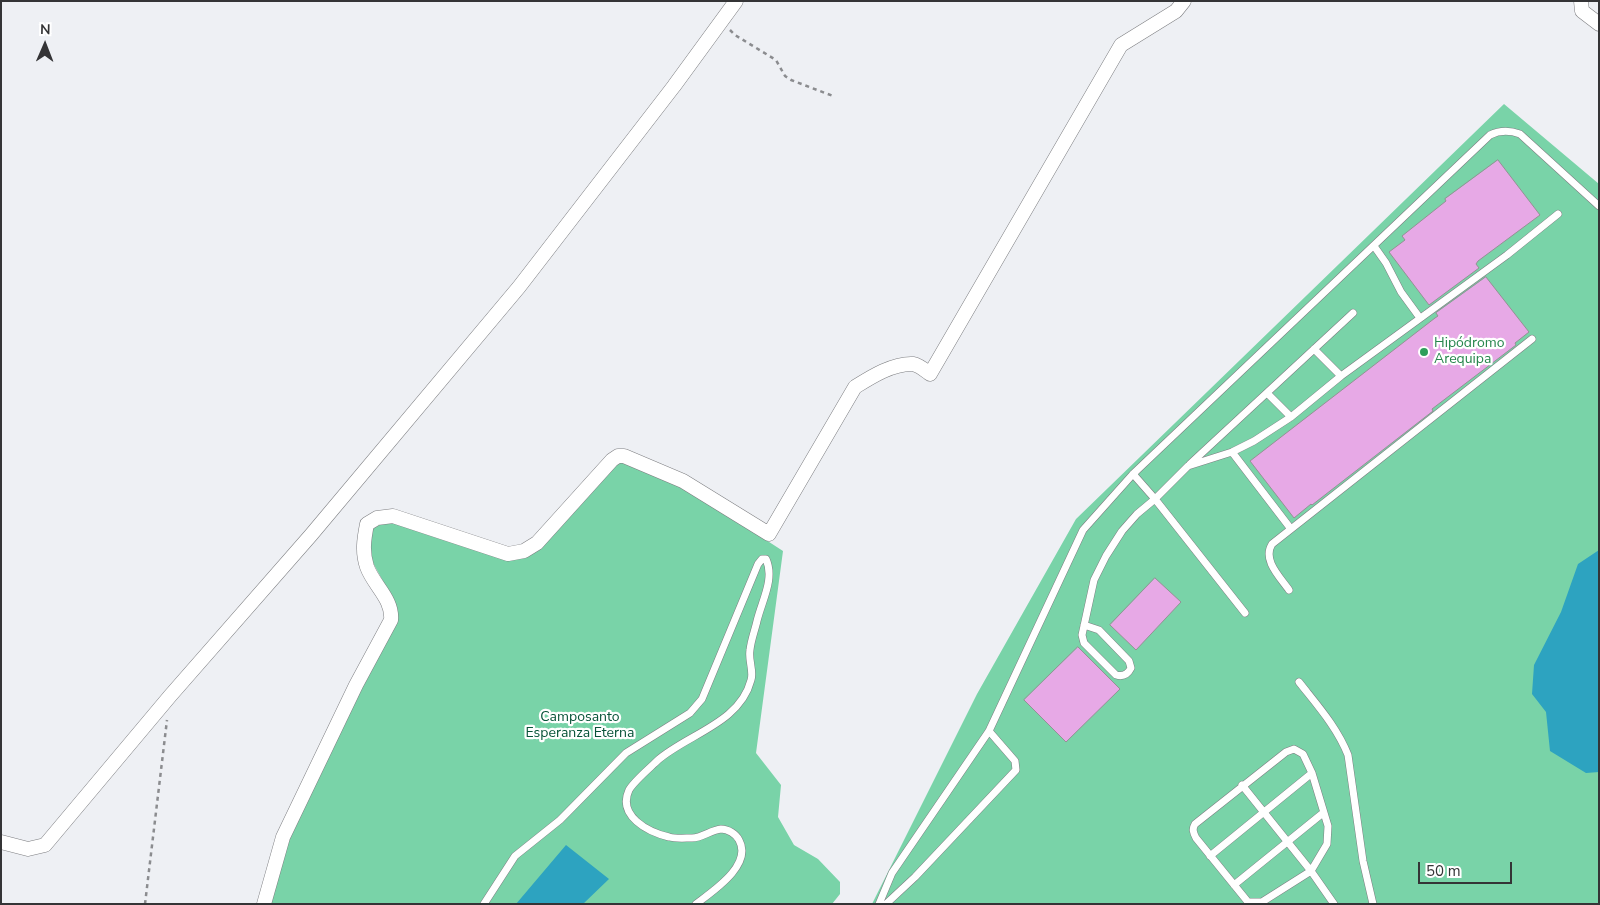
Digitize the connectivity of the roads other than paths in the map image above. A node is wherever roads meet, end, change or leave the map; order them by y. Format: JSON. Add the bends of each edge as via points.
{"nodes":[{"id":1,"x":736,"y":1,"type":"edge"},
{"id":2,"x":1184,"y":1,"type":"edge"},
{"id":3,"x":1581,"y":1,"type":"edge"},
{"id":4,"x":1599,"y":24,"type":"edge"},
{"id":5,"x":1599,"y":206,"type":"edge"},
{"id":6,"x":1558,"y":214,"type":"dead end"},
{"id":7,"x":1374,"y":246,"type":"junction"},
{"id":8,"x":1353,"y":313,"type":"dead end"},
{"id":9,"x":1420,"y":318,"type":"junction"},
{"id":10,"x":1532,"y":339,"type":"dead end"},
{"id":11,"x":1314,"y":349,"type":"junction"},
{"id":12,"x":1340,"y":376,"type":"junction"},
{"id":13,"x":1267,"y":393,"type":"junction"},
{"id":14,"x":1291,"y":418,"type":"junction"},
{"id":15,"x":1232,"y":452,"type":"junction"},
{"id":16,"x":1188,"y":466,"type":"junction"},
{"id":17,"x":1133,"y":474,"type":"junction"},
{"id":18,"x":1155,"y":499,"type":"junction"},
{"id":19,"x":1291,"y":529,"type":"junction"},
{"id":20,"x":1289,"y":590,"type":"dead end"},
{"id":21,"x":1245,"y":613,"type":"dead end"},
{"id":22,"x":1084,"y":625,"type":"junction"},
{"id":23,"x":1299,"y":682,"type":"dead end"},
{"id":24,"x":989,"y":731,"type":"junction"},
{"id":25,"x":1312,"y":773,"type":"junction"},
{"id":26,"x":1242,"y":785,"type":"junction"},
{"id":27,"x":1264,"y":812,"type":"junction"},
{"id":28,"x":1324,"y":813,"type":"junction"},
{"id":29,"x":1288,"y":841,"type":"junction"},
{"id":30,"x":1,"y":842,"type":"edge"},
{"id":31,"x":1210,"y":856,"type":"junction"},
{"id":32,"x":1311,"y":871,"type":"junction"},
{"id":33,"x":1234,"y":885,"type":"junction"},
{"id":34,"x":264,"y":904,"type":"edge"},
{"id":35,"x":484,"y":904,"type":"edge"},
{"id":36,"x":696,"y":904,"type":"edge"},
{"id":37,"x":879,"y":904,"type":"edge"},
{"id":38,"x":886,"y":904,"type":"edge"},
{"id":39,"x":1334,"y":904,"type":"edge"},
{"id":40,"x":1373,"y":904,"type":"edge"}],
"edges":[{"from":1,"to":30,"type":"street","via":[[520,287],[45,845],[28,850]]},
{"from":2,"to":34,"type":"street","via":[[1176,11],[1121,45],[930,374],[915,364],[898,366],[855,387],[769,534],[683,481],[624,456],[612,460],[537,543],[524,551],[508,554],[393,516],[377,518],[367,524],[363,543],[367,567],[392,609],[391,620],[356,684],[283,837]]},
{"from":3,"to":4,"type":"street","via":[[1582,12]]},
{"from":5,"to":7,"type":"lane","via":[[1520,134],[1497,132],[1490,135]]},
{"from":6,"to":9,"type":"lane"},
{"from":7,"to":9,"type":"lane"},
{"from":7,"to":17,"type":"lane"},
{"from":8,"to":11,"type":"lane"},
{"from":9,"to":12,"type":"lane"},
{"from":10,"to":19,"type":"lane"},
{"from":11,"to":12,"type":"lane"},
{"from":11,"to":13,"type":"lane"},
{"from":12,"to":14,"type":"lane"},
{"from":13,"to":14,"type":"lane"},
{"from":13,"to":16,"type":"lane"},
{"from":14,"to":15,"type":"lane"},
{"from":15,"to":16,"type":"lane"},
{"from":15,"to":19,"type":"lane"},
{"from":16,"to":18,"type":"lane"},
{"from":17,"to":18,"type":"lane"},
{"from":17,"to":24,"type":"lane","via":[[1083,530]]},
{"from":18,"to":21,"type":"lane"},
{"from":18,"to":22,"type":"lane","via":[[1122,531],[1106,556],[1094,580]]},
{"from":19,"to":20,"type":"lane","via":[[1268,551],[1269,560]]},
{"from":22,"to":22,"type":"lane","via":[[1099,630],[1129,661],[1131,668],[1127,674],[1116,675],[1084,644]]},
{"from":23,"to":40,"type":"lane","via":[[1333,725],[1348,754],[1362,861]]},
{"from":24,"to":37,"type":"lane","via":[[892,873]]},
{"from":24,"to":38,"type":"lane","via":[[1015,761],[1016,770]]},
{"from":25,"to":26,"type":"lane","via":[[1303,754],[1290,750]]},
{"from":25,"to":27,"type":"lane"},
{"from":25,"to":28,"type":"lane"},
{"from":26,"to":27,"type":"lane"},
{"from":26,"to":31,"type":"lane","via":[[1193,828],[1196,838]]},
{"from":27,"to":29,"type":"lane"},
{"from":27,"to":31,"type":"lane"},
{"from":28,"to":29,"type":"lane"},
{"from":28,"to":32,"type":"lane","via":[[1328,838],[1325,850]]},
{"from":29,"to":32,"type":"lane"},
{"from":29,"to":33,"type":"lane"},
{"from":31,"to":33,"type":"lane"},
{"from":32,"to":33,"type":"lane","via":[[1257,903],[1248,902]]},
{"from":32,"to":39,"type":"lane"},
{"from":35,"to":36,"type":"lane","via":[[515,856],[560,820],[626,753],[690,713],[702,699],[758,564],[766,559],[770,583],[750,651],[752,679],[742,700],[724,718],[660,759],[630,789],[626,802],[630,816],[648,830],[670,838],[694,838],[721,829],[736,834],[741,842],[742,856],[732,875]]}]}
